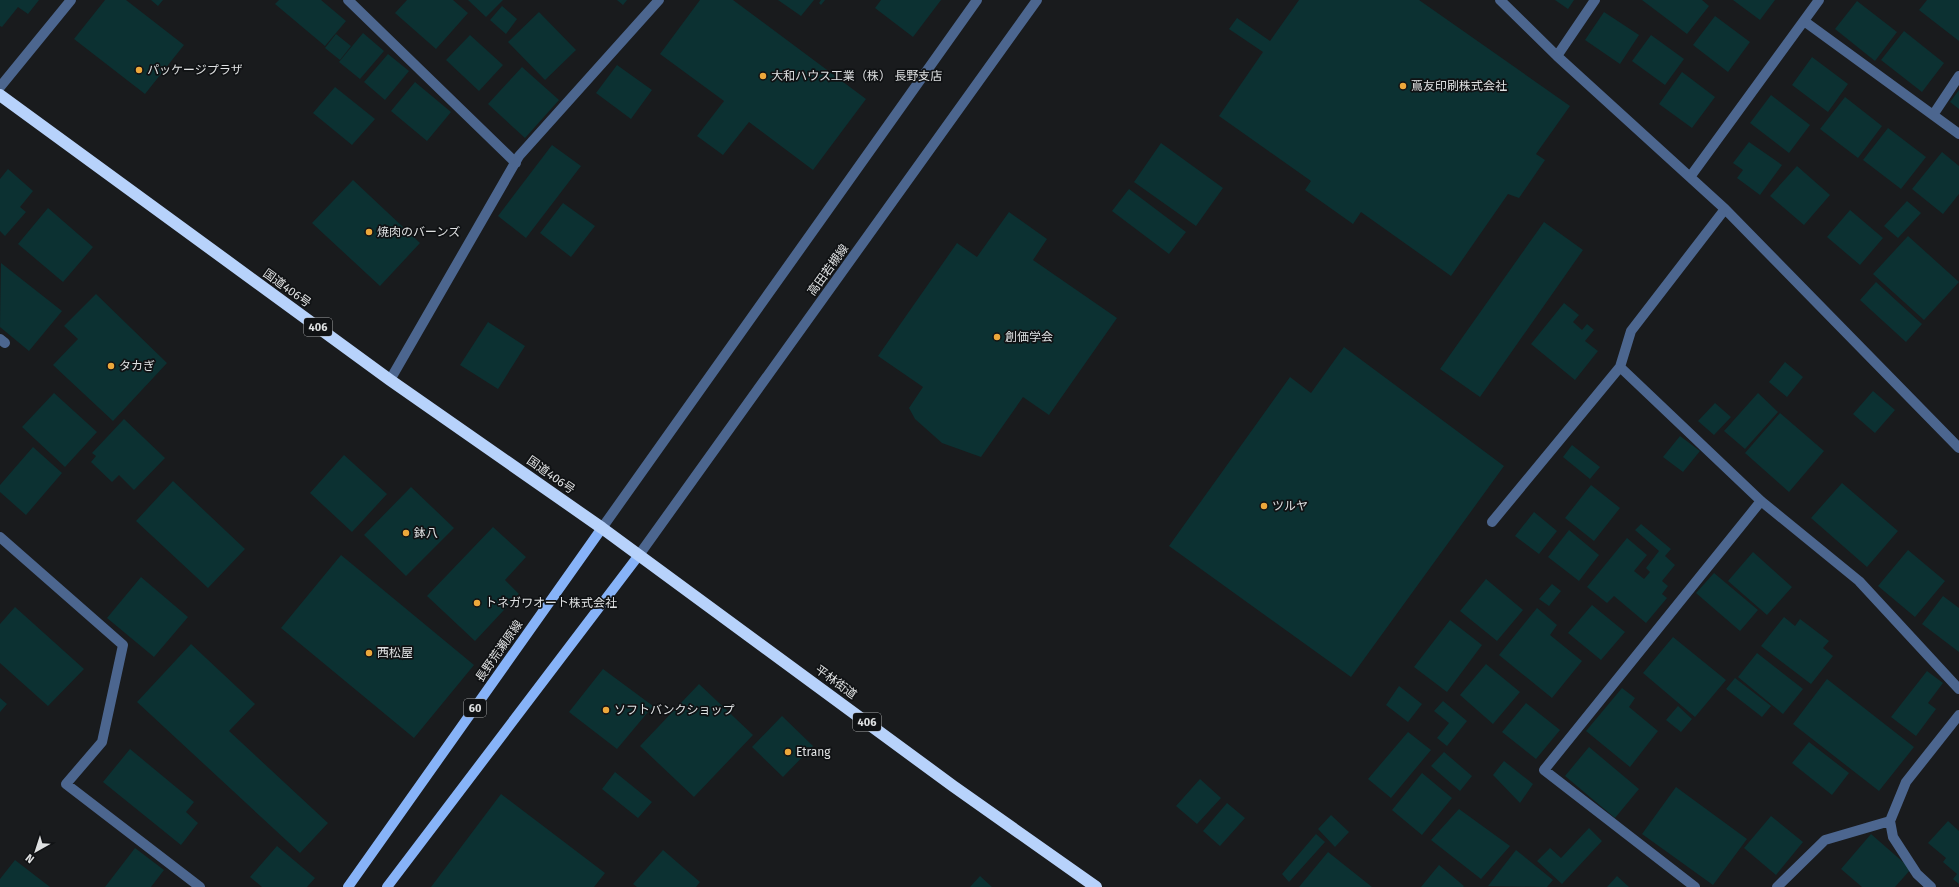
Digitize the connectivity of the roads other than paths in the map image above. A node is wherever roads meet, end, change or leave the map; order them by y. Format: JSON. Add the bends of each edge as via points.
{"nodes":[{"id":1,"x":71,"y":0,"type":"edge"},
{"id":2,"x":348,"y":0,"type":"edge"},
{"id":3,"x":659,"y":0,"type":"edge"},
{"id":4,"x":977,"y":0,"type":"edge"},
{"id":5,"x":1037,"y":0,"type":"edge"},
{"id":6,"x":1500,"y":0,"type":"edge"},
{"id":7,"x":1595,"y":0,"type":"edge"},
{"id":8,"x":1819,"y":0,"type":"edge"},
{"id":9,"x":1804,"y":22,"type":"junction"},
{"id":10,"x":1557,"y":56,"type":"junction"},
{"id":11,"x":1959,"y":76,"type":"edge"},
{"id":12,"x":0,"y":87,"type":"edge"},
{"id":13,"x":0,"y":94,"type":"edge"},
{"id":14,"x":1933,"y":115,"type":"junction"},
{"id":15,"x":1959,"y":134,"type":"edge"},
{"id":16,"x":516,"y":163,"type":"junction"},
{"id":17,"x":1690,"y":177,"type":"junction"},
{"id":18,"x":1725,"y":209,"type":"junction"},
{"id":19,"x":1620,"y":367,"type":"junction"},
{"id":20,"x":390,"y":380,"type":"junction"},
{"id":21,"x":1959,"y":448,"type":"edge"},
{"id":22,"x":1761,"y":501,"type":"junction"},
{"id":23,"x":1492,"y":522,"type":"dead end"},
{"id":24,"x":602,"y":528,"type":"junction"},
{"id":25,"x":0,"y":537,"type":"edge"},
{"id":26,"x":639,"y":555,"type":"junction"},
{"id":27,"x":1959,"y":689,"type":"edge"},
{"id":28,"x":1959,"y":715,"type":"edge"},
{"id":29,"x":1890,"y":821,"type":"junction"},
{"id":30,"x":200,"y":887,"type":"edge"},
{"id":31,"x":348,"y":887,"type":"edge"},
{"id":32,"x":387,"y":887,"type":"edge"},
{"id":33,"x":1096,"y":887,"type":"edge"},
{"id":34,"x":1695,"y":887,"type":"edge"},
{"id":35,"x":1777,"y":887,"type":"edge"},
{"id":36,"x":1931,"y":887,"type":"edge"}],
"edges":[{"from":1,"to":12,"type":"street"},
{"from":2,"to":16,"type":"street"},
{"from":3,"to":16,"type":"street","via":[[519,156]]},
{"from":4,"to":24,"type":"street"},
{"from":5,"to":26,"type":"street","name":"高田若槻線"},
{"from":6,"to":10,"type":"street"},
{"from":7,"to":10,"type":"street"},
{"from":8,"to":9,"type":"street"},
{"from":9,"to":14,"type":"street"},
{"from":9,"to":17,"type":"street"},
{"from":10,"to":17,"type":"street"},
{"from":11,"to":14,"type":"street"},
{"from":13,"to":20,"type":"highway","name":"国道406号","number":"406"},
{"from":14,"to":15,"type":"street"},
{"from":16,"to":20,"type":"street"},
{"from":17,"to":18,"type":"street"},
{"from":18,"to":19,"type":"street","via":[[1631,331]]},
{"from":18,"to":21,"type":"street"},
{"from":19,"to":22,"type":"street"},
{"from":19,"to":23,"type":"street"},
{"from":20,"to":24,"type":"highway","name":"国道406号","number":"406"},
{"from":22,"to":27,"type":"street","via":[[1859,581]]},
{"from":22,"to":34,"type":"street","via":[[1544,770]]},
{"from":24,"to":26,"type":"highway","name":"国道406号","number":"406"},
{"from":24,"to":31,"type":"main road","name":"長野荒瀬原線","number":"60"},
{"from":25,"to":30,"type":"street","via":[[123,645],[102,742],[66,784]]},
{"from":26,"to":32,"type":"main road"},
{"from":26,"to":33,"type":"highway","name":"平林街道","number":"406","via":[[953,786]]},
{"from":28,"to":29,"type":"street","via":[[1906,782]]},
{"from":29,"to":35,"type":"street","via":[[1825,840]]},
{"from":29,"to":36,"type":"street","via":[[1893,838],[1917,874]]}]}
